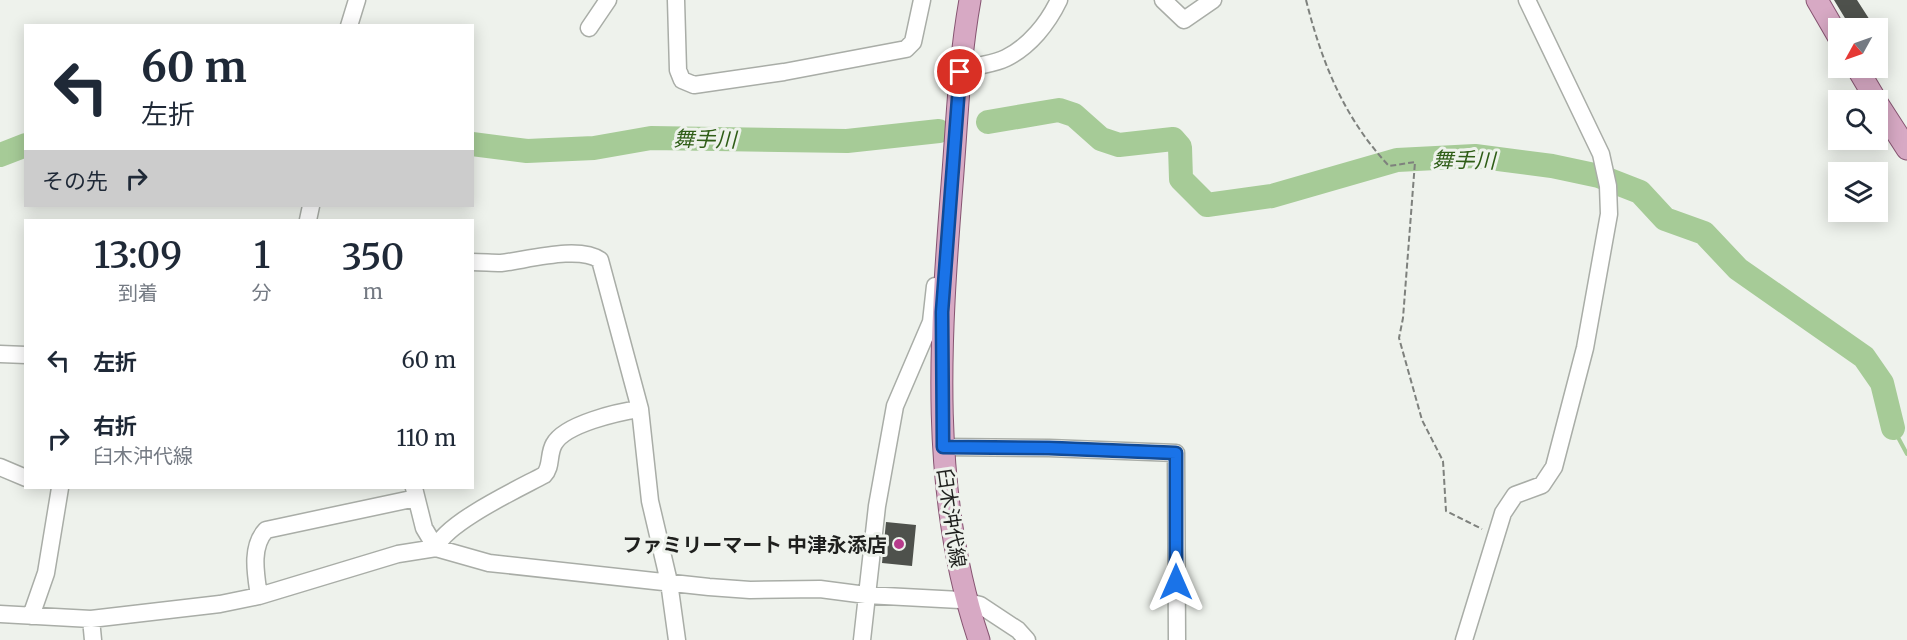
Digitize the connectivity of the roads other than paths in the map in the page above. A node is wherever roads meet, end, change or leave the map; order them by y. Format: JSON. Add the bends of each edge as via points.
{"nodes":[{"id":1,"x":357,"y":0,"type":"edge"},
{"id":2,"x":608,"y":0,"type":"edge"},
{"id":3,"x":676,"y":0,"type":"edge"},
{"id":4,"x":922,"y":0,"type":"edge"},
{"id":5,"x":970,"y":0,"type":"edge"},
{"id":6,"x":1059,"y":0,"type":"edge"},
{"id":7,"x":1163,"y":0,"type":"edge"},
{"id":8,"x":1213,"y":0,"type":"edge"},
{"id":9,"x":1527,"y":0,"type":"edge"},
{"id":10,"x":1817,"y":0,"type":"edge"},
{"id":11,"x":1828,"y":19,"type":"edge"},
{"id":12,"x":350,"y":24,"type":"edge"},
{"id":13,"x":589,"y":28,"type":"dead end"},
{"id":14,"x":960,"y":72,"type":"junction"},
{"id":15,"x":1888,"y":119,"type":"edge"},
{"id":16,"x":1907,"y":149,"type":"edge"},
{"id":17,"x":474,"y":262,"type":"edge"},
{"id":18,"x":0,"y":354,"type":"edge"},
{"id":19,"x":24,"y":355,"type":"edge"},
{"id":20,"x":640,"y":409,"type":"junction"},
{"id":21,"x":943,"y":447,"type":"junction"},
{"id":22,"x":0,"y":467,"type":"edge"},
{"id":23,"x":24,"y":477,"type":"edge"},
{"id":24,"x":57,"y":489,"type":"edge"},
{"id":25,"x":415,"y":493,"type":"edge"},
{"id":26,"x":436,"y":548,"type":"junction"},
{"id":27,"x":669,"y":582,"type":"junction"},
{"id":28,"x":866,"y":595,"type":"junction"},
{"id":29,"x":259,"y":596,"type":"junction"},
{"id":30,"x":967,"y":602,"type":"junction"},
{"id":31,"x":0,"y":614,"type":"edge"},
{"id":32,"x":31,"y":616,"type":"junction"},
{"id":33,"x":91,"y":619,"type":"junction"},
{"id":34,"x":93,"y":640,"type":"edge"},
{"id":35,"x":677,"y":640,"type":"edge"},
{"id":36,"x":862,"y":640,"type":"edge"},
{"id":37,"x":979,"y":640,"type":"edge"},
{"id":38,"x":1027,"y":640,"type":"edge"},
{"id":39,"x":1177,"y":640,"type":"edge"},
{"id":40,"x":1464,"y":640,"type":"edge"}],
"edges":[{"from":1,"to":12,"type":"street"},
{"from":2,"to":13,"type":"street"},
{"from":3,"to":4,"type":"street","via":[[678,70],[682,80],[694,85],[906,49],[913,42]]},
{"from":5,"to":14,"type":"main road","name":"臼木沖代線"},
{"from":6,"to":14,"type":"street","via":[[1050,19],[1006,58]]},
{"from":7,"to":8,"type":"street","via":[[1184,20]]},
{"from":9,"to":40,"type":"street","via":[[1601,154],[1609,214],[1584,348],[1554,466],[1542,485],[1515,495],[1503,513]]},
{"from":10,"to":11,"type":"main road"},
{"from":14,"to":21,"type":"main road","name":"臼木沖代線","via":[[942,322]]},
{"from":14,"to":28,"type":"street","via":[[951,86],[934,307],[895,406]]},
{"from":15,"to":16,"type":"main road"},
{"from":17,"to":20,"type":"street","via":[[498,263],[574,253],[600,260]]},
{"from":18,"to":19,"type":"street"},
{"from":20,"to":26,"type":"street","via":[[605,416],[558,438],[544,475],[454,526]]},
{"from":20,"to":27,"type":"street","via":[[650,501]]},
{"from":21,"to":30,"type":"main road","name":"臼木沖代線","via":[[953,537]]},
{"from":21,"to":39,"type":"street","via":[[1176,453]]},
{"from":22,"to":23,"type":"street"},
{"from":24,"to":32,"type":"street","via":[[46,573]]},
{"from":25,"to":26,"type":"street","via":[[424,528]]},
{"from":25,"to":29,"type":"street","via":[[270,527],[261,535],[256,557]]},
{"from":26,"to":27,"type":"street","via":[[489,563]]},
{"from":26,"to":29,"type":"street","via":[[398,554]]},
{"from":27,"to":28,"type":"street"},
{"from":27,"to":35,"type":"street"},
{"from":28,"to":30,"type":"street"},
{"from":28,"to":36,"type":"street"},
{"from":29,"to":33,"type":"street"},
{"from":30,"to":37,"type":"main road","name":"臼木沖代線"},
{"from":30,"to":38,"type":"street","via":[[980,605]]},
{"from":31,"to":32,"type":"street"},
{"from":32,"to":33,"type":"street"},
{"from":33,"to":34,"type":"street"}]}
